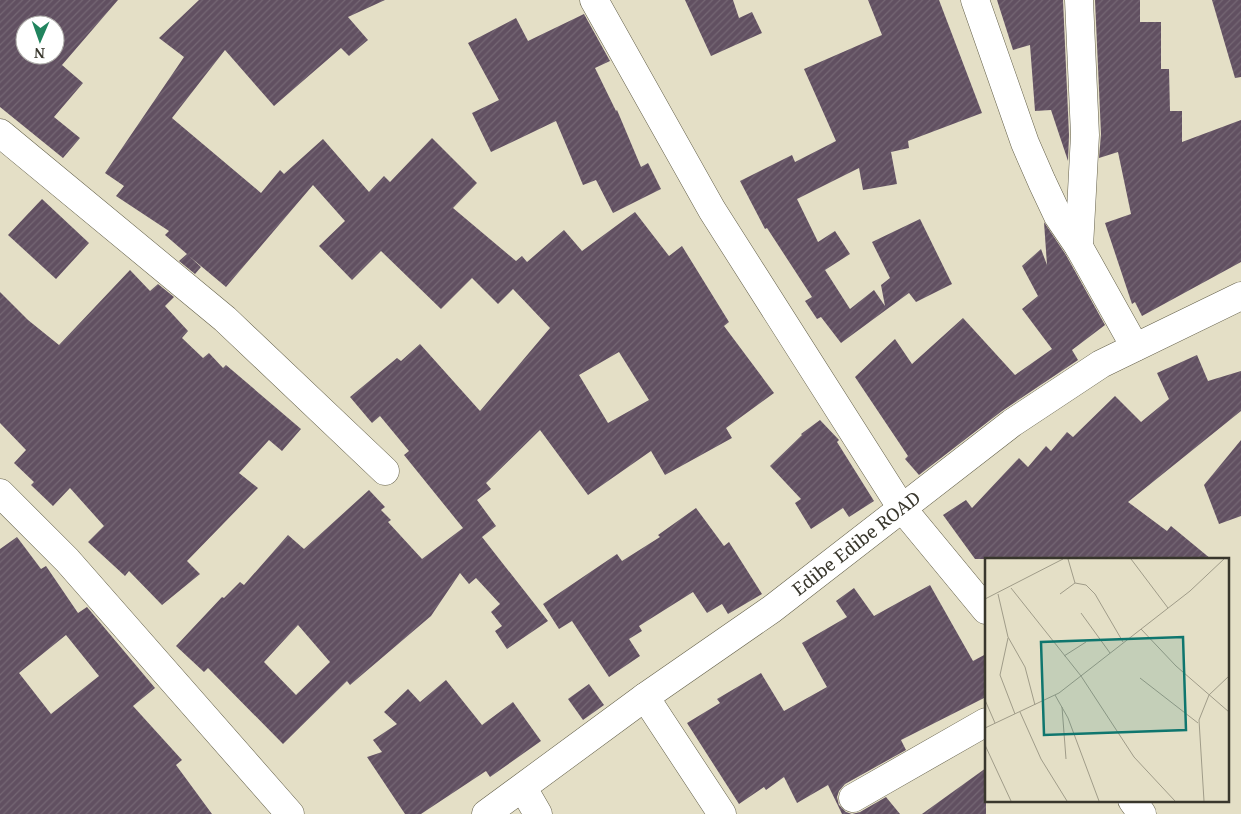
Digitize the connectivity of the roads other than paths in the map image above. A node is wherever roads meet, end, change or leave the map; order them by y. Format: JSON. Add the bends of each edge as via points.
{"nodes":[{"id":1,"x":594,"y":0,"type":"edge"},
{"id":2,"x":975,"y":0,"type":"edge"},
{"id":3,"x":1079,"y":0,"type":"edge"},
{"id":4,"x":0,"y":134,"type":"edge"},
{"id":5,"x":1080,"y":247,"type":"junction"},
{"id":6,"x":1241,"y":296,"type":"edge"},
{"id":7,"x":1135,"y":347,"type":"junction"},
{"id":8,"x":385,"y":471,"type":"dead end"},
{"id":9,"x":0,"y":493,"type":"edge"},
{"id":10,"x":900,"y":507,"type":"junction"},
{"id":11,"x":985,"y":609,"type":"edge"},
{"id":12,"x":645,"y":697,"type":"junction"},
{"id":13,"x":985,"y":723,"type":"edge"},
{"id":14,"x":523,"y":788,"type":"junction"},
{"id":15,"x":852,"y":798,"type":"dead end"},
{"id":16,"x":1133,"y":802,"type":"edge"},
{"id":17,"x":290,"y":814,"type":"edge"},
{"id":18,"x":486,"y":814,"type":"edge"},
{"id":19,"x":538,"y":814,"type":"edge"},
{"id":20,"x":722,"y":814,"type":"edge"},
{"id":21,"x":1142,"y":814,"type":"edge"}],
"edges":[{"from":1,"to":10,"type":"street","via":[[712,210]]},
{"from":2,"to":5,"type":"street","via":[[1025,143],[1058,216]]},
{"from":3,"to":5,"type":"street","via":[[1085,135]]},
{"from":4,"to":8,"type":"street","via":[[226,318]]},
{"from":5,"to":7,"type":"street"},
{"from":6,"to":7,"type":"street","name":"Edibe Edibe ROAD"},
{"from":7,"to":10,"type":"street","name":"Edibe Edibe ROAD","via":[[1101,364],[1012,423]]},
{"from":9,"to":17,"type":"street","via":[[67,560]]},
{"from":10,"to":11,"type":"street"},
{"from":10,"to":12,"type":"street","name":"Edibe Edibe ROAD","via":[[772,609]]},
{"from":12,"to":14,"type":"street","name":"Edibe Edibe ROAD"},
{"from":12,"to":20,"type":"street"},
{"from":13,"to":15,"type":"street"},
{"from":14,"to":18,"type":"street","name":"Edibe Edibe ROAD"},
{"from":14,"to":19,"type":"street"},
{"from":16,"to":21,"type":"street"}]}
